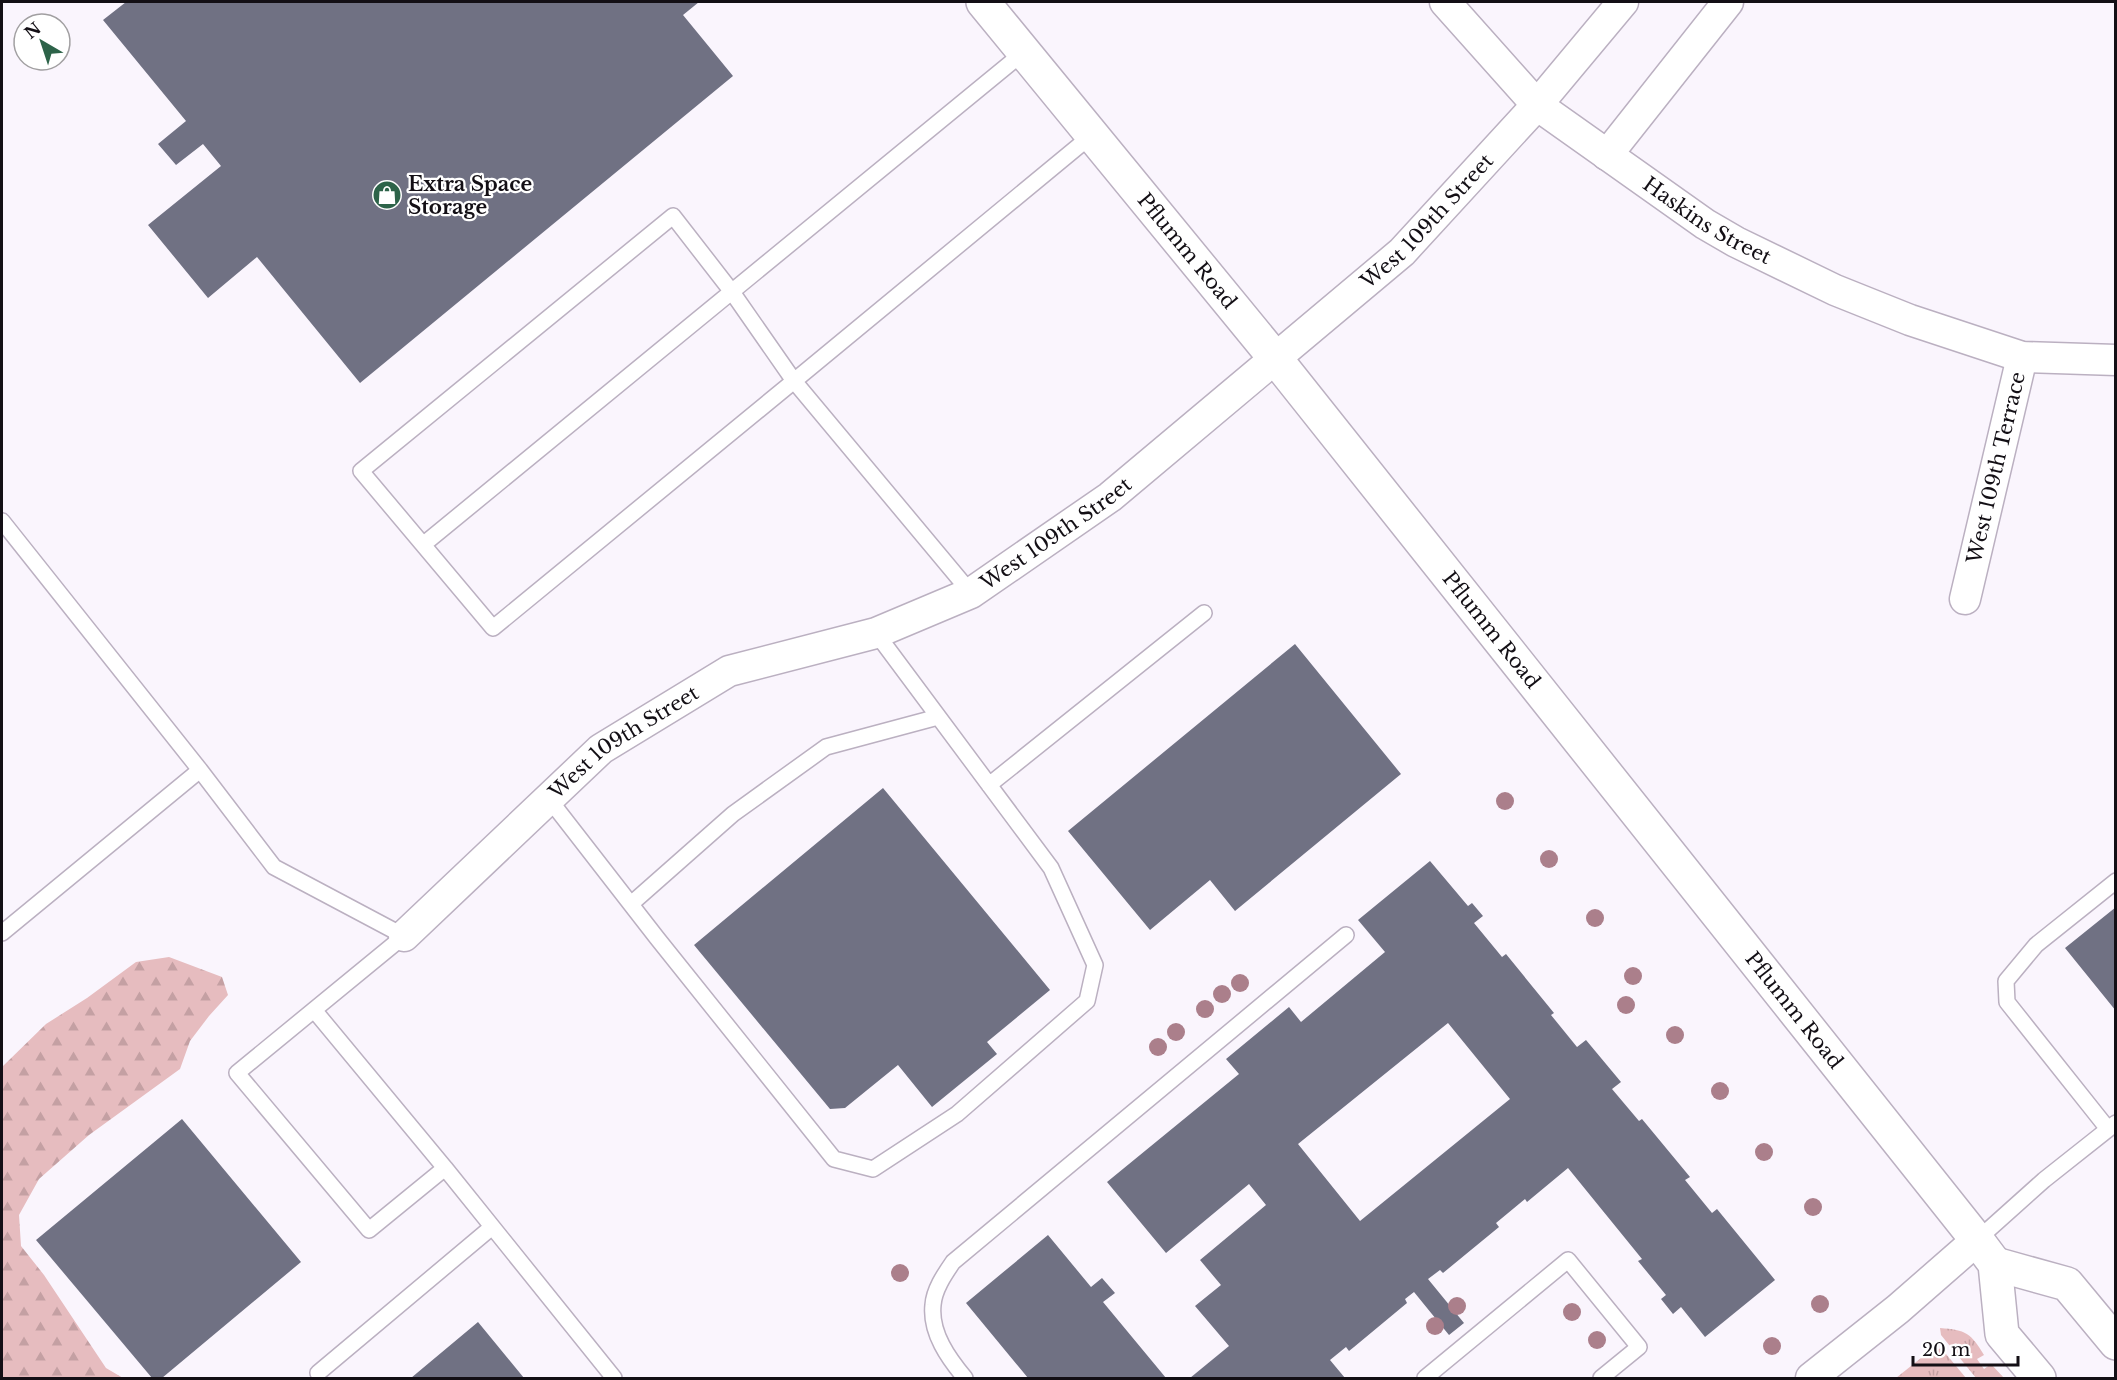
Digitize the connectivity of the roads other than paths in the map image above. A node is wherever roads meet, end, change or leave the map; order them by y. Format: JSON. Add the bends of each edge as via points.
{"nodes":[{"id":1,"x":983,"y":2,"type":"edge"},
{"id":2,"x":1445,"y":2,"type":"edge"},
{"id":3,"x":1623,"y":2,"type":"edge"},
{"id":4,"x":1728,"y":2,"type":"edge"},
{"id":5,"x":1024,"y":52,"type":"junction"},
{"id":6,"x":1537,"y":105,"type":"junction"},
{"id":7,"x":1092,"y":135,"type":"junction"},
{"id":8,"x":1607,"y":154,"type":"junction"},
{"id":9,"x":732,"y":292,"type":"junction"},
{"id":10,"x":2022,"y":357,"type":"junction"},
{"id":11,"x":1275,"y":358,"type":"junction"},
{"id":12,"x":2115,"y":360,"type":"edge"},
{"id":13,"x":794,"y":381,"type":"junction"},
{"id":14,"x":2,"y":521,"type":"edge"},
{"id":15,"x":424,"y":544,"type":"junction"},
{"id":16,"x":971,"y":593,"type":"junction"},
{"id":17,"x":1965,"y":599,"type":"dead end"},
{"id":18,"x":1204,"y":613,"type":"dead end"},
{"id":19,"x":876,"y":633,"type":"junction"},
{"id":20,"x":938,"y":717,"type":"junction"},
{"id":21,"x":200,"y":770,"type":"junction"},
{"id":22,"x":989,"y":785,"type":"junction"},
{"id":23,"x":549,"y":799,"type":"junction"},
{"id":24,"x":2115,"y":881,"type":"edge"},
{"id":25,"x":631,"y":904,"type":"junction"},
{"id":26,"x":2,"y":933,"type":"edge"},
{"id":27,"x":1346,"y":935,"type":"dead end"},
{"id":28,"x":404,"y":936,"type":"junction"},
{"id":29,"x":314,"y":1010,"type":"junction"},
{"id":30,"x":2112,"y":1126,"type":"edge"},
{"id":31,"x":445,"y":1168,"type":"junction"},
{"id":32,"x":492,"y":1227,"type":"junction"},
{"id":33,"x":1986,"y":1252,"type":"junction"},
{"id":34,"x":2115,"y":1343,"type":"edge"},
{"id":35,"x":318,"y":1373,"type":"dead end"},
{"id":36,"x":614,"y":1378,"type":"edge"},
{"id":37,"x":965,"y":1378,"type":"edge"},
{"id":38,"x":1425,"y":1378,"type":"edge"},
{"id":39,"x":1601,"y":1378,"type":"edge"},
{"id":40,"x":1811,"y":1378,"type":"edge"},
{"id":41,"x":2039,"y":1378,"type":"edge"}],
"edges":[{"from":1,"to":5,"type":"main road","name":"Pflumm Road"},
{"from":2,"to":6,"type":"street","name":"Haskins Street"},
{"from":3,"to":6,"type":"street","name":"West 109th Street"},
{"from":4,"to":8,"type":"street"},
{"from":5,"to":7,"type":"main road","name":"Pflumm Road"},
{"from":5,"to":9,"type":"lane"},
{"from":6,"to":8,"type":"street","name":"Haskins Street"},
{"from":6,"to":11,"type":"street","name":"West 109th Street","via":[[1402,252]]},
{"from":7,"to":11,"type":"main road","name":"Pflumm Road"},
{"from":7,"to":13,"type":"lane"},
{"from":8,"to":10,"type":"street","name":"Haskins Street","via":[[1705,224],[1818,283],[1910,320]]},
{"from":9,"to":13,"type":"lane"},
{"from":9,"to":15,"type":"lane"},
{"from":9,"to":15,"type":"lane","via":[[673,216],[361,471]]},
{"from":10,"to":12,"type":"street","name":"West 109th Terrace"},
{"from":10,"to":17,"type":"street","name":"West 109th Terrace"},
{"from":11,"to":16,"type":"street","name":"West 109th Street","via":[[1110,497]]},
{"from":11,"to":33,"type":"main road","name":"Pflumm Road"},
{"from":13,"to":15,"type":"lane","via":[[493,628]]},
{"from":13,"to":16,"type":"lane"},
{"from":14,"to":21,"type":"lane"},
{"from":16,"to":19,"type":"street","name":"West 109th Street"},
{"from":18,"to":22,"type":"lane"},
{"from":19,"to":20,"type":"lane"},
{"from":19,"to":23,"type":"street","name":"West 109th Street","via":[[729,671],[600,749]]},
{"from":20,"to":22,"type":"lane"},
{"from":20,"to":25,"type":"lane","via":[[826,747],[733,814]]},
{"from":21,"to":26,"type":"lane"},
{"from":21,"to":28,"type":"lane","via":[[274,867]]},
{"from":22,"to":25,"type":"lane","via":[[1051,868],[1095,965],[1087,1001],[957,1114],[873,1168],[834,1159]]},
{"from":23,"to":25,"type":"lane"},
{"from":23,"to":28,"type":"street","name":"West 109th Street"},
{"from":24,"to":30,"type":"lane","via":[[2036,945],[2006,981],[2007,1002]]},
{"from":27,"to":37,"type":"lane","via":[[953,1262],[940,1282],[933,1305],[934,1319],[940,1342]]},
{"from":28,"to":29,"type":"lane"},
{"from":29,"to":31,"type":"lane"},
{"from":29,"to":31,"type":"lane","via":[[237,1073],[369,1230]]},
{"from":30,"to":33,"type":"lane","via":[[2044,1180]]},
{"from":31,"to":32,"type":"lane"},
{"from":32,"to":35,"type":"lane"},
{"from":32,"to":36,"type":"lane"},
{"from":33,"to":34,"type":"main road","via":[[2067,1284]]},
{"from":33,"to":40,"type":"street","via":[[1898,1309]]},
{"from":33,"to":41,"type":"main road","via":[[2002,1334]]},
{"from":38,"to":39,"type":"lane","via":[[1568,1260],[1639,1347]]}]}
